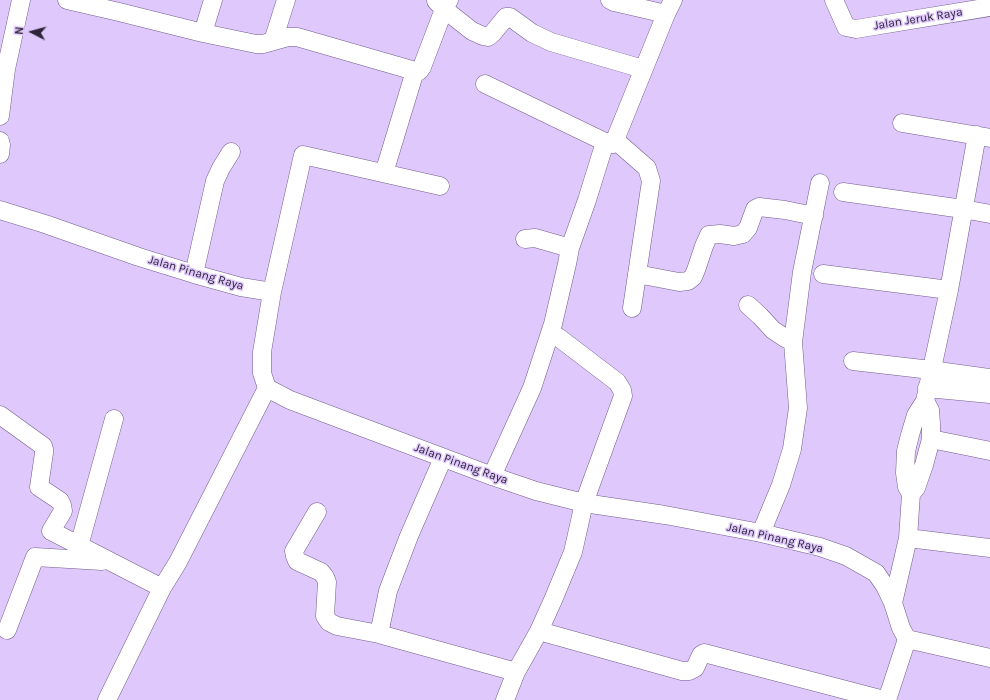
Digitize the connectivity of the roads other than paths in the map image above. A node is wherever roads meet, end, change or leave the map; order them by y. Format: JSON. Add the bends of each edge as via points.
{"nodes":[{"id":1,"x":21,"y":0,"type":"edge"},
{"id":2,"x":66,"y":0,"type":"edge"},
{"id":3,"x":213,"y":0,"type":"edge"},
{"id":4,"x":286,"y":0,"type":"edge"},
{"id":5,"x":610,"y":0,"type":"edge"},
{"id":6,"x":834,"y":0,"type":"edge"},
{"id":7,"x":443,"y":3,"type":"edge"},
{"id":8,"x":669,"y":7,"type":"edge"},
{"id":9,"x":990,"y":7,"type":"edge"},
{"id":10,"x":203,"y":33,"type":"junction"},
{"id":11,"x":273,"y":41,"type":"junction"},
{"id":12,"x":3,"y":67,"type":"edge"},
{"id":13,"x":643,"y":69,"type":"junction"},
{"id":14,"x":415,"y":71,"type":"junction"},
{"id":15,"x":485,"y":84,"type":"dead end"},
{"id":16,"x":0,"y":116,"type":"edge"},
{"id":17,"x":902,"y":123,"type":"dead end"},
{"id":18,"x":983,"y":137,"type":"edge"},
{"id":19,"x":0,"y":141,"type":"edge"},
{"id":20,"x":610,"y":141,"type":"junction"},
{"id":21,"x":231,"y":152,"type":"dead end"},
{"id":22,"x":0,"y":154,"type":"edge"},
{"id":23,"x":384,"y":173,"type":"junction"},
{"id":24,"x":820,"y":183,"type":"dead end"},
{"id":25,"x":440,"y":186,"type":"dead end"},
{"id":26,"x":843,"y":192,"type":"dead end"},
{"id":27,"x":963,"y":209,"type":"junction"},
{"id":28,"x":0,"y":210,"type":"edge"},
{"id":29,"x":990,"y":214,"type":"edge"},
{"id":30,"x":814,"y":216,"type":"junction"},
{"id":31,"x":525,"y":239,"type":"dead end"},
{"id":32,"x":570,"y":248,"type":"junction"},
{"id":33,"x":194,"y":274,"type":"junction"},
{"id":34,"x":637,"y":274,"type":"junction"},
{"id":35,"x":823,"y":274,"type":"dead end"},
{"id":36,"x":949,"y":290,"type":"junction"},
{"id":37,"x":272,"y":292,"type":"junction"},
{"id":38,"x":748,"y":305,"type":"dead end"},
{"id":39,"x":632,"y":308,"type":"dead end"},
{"id":40,"x":550,"y":333,"type":"junction"},
{"id":41,"x":793,"y":342,"type":"junction"},
{"id":42,"x":853,"y":361,"type":"dead end"},
{"id":43,"x":931,"y":370,"type":"junction"},
{"id":44,"x":990,"y":378,"type":"edge"},
{"id":45,"x":267,"y":388,"type":"junction"},
{"id":46,"x":926,"y":394,"type":"junction"},
{"id":47,"x":990,"y":394,"type":"edge"},
{"id":48,"x":0,"y":415,"type":"edge"},
{"id":49,"x":114,"y":419,"type":"dead end"},
{"id":50,"x":930,"y":439,"type":"junction"},
{"id":51,"x":990,"y":451,"type":"edge"},
{"id":52,"x":443,"y":458,"type":"junction"},
{"id":53,"x":492,"y":476,"type":"junction"},
{"id":54,"x":911,"y":494,"type":"junction"},
{"id":55,"x":584,"y":502,"type":"junction"},
{"id":56,"x":317,"y":512,"type":"dead end"},
{"id":57,"x":761,"y":533,"type":"junction"},
{"id":58,"x":908,"y":538,"type":"junction"},
{"id":59,"x":79,"y":546,"type":"junction"},
{"id":60,"x":990,"y":548,"type":"edge"},
{"id":61,"x":111,"y":562,"type":"junction"},
{"id":62,"x":162,"y":588,"type":"junction"},
{"id":63,"x":893,"y":603,"type":"junction"},
{"id":64,"x":7,"y":630,"type":"dead end"},
{"id":65,"x":539,"y":630,"type":"junction"},
{"id":66,"x":379,"y":634,"type":"junction"},
{"id":67,"x":907,"y":639,"type":"junction"},
{"id":68,"x":990,"y":658,"type":"edge"},
{"id":69,"x":516,"y":672,"type":"junction"},
{"id":70,"x":107,"y":700,"type":"edge"},
{"id":71,"x":505,"y":700,"type":"edge"},
{"id":72,"x":885,"y":700,"type":"edge"}],
"edges":[{"from":1,"to":12,"type":"street"},
{"from":2,"to":10,"type":"street"},
{"from":3,"to":10,"type":"street"},
{"from":4,"to":11,"type":"street"},
{"from":5,"to":8,"type":"street"},
{"from":6,"to":9,"type":"street","name":"Jalan Jeruk Raya","via":[[846,27],[856,29]]},
{"from":7,"to":13,"type":"street","via":[[472,31],[483,36],[488,37],[506,17],[510,17],[551,42]]},
{"from":7,"to":14,"type":"street","via":[[422,67]]},
{"from":8,"to":13,"type":"street"},
{"from":10,"to":11,"type":"street","via":[[256,44]]},
{"from":11,"to":14,"type":"street","via":[[297,37]]},
{"from":12,"to":16,"type":"street"},
{"from":13,"to":20,"type":"street"},
{"from":14,"to":23,"type":"street"},
{"from":15,"to":20,"type":"street"},
{"from":17,"to":18,"type":"street"},
{"from":18,"to":27,"type":"street"},
{"from":19,"to":22,"type":"street"},
{"from":20,"to":32,"type":"street"},
{"from":20,"to":34,"type":"street","via":[[647,168],[652,181]]},
{"from":21,"to":33,"type":"street","via":[[215,181]]},
{"from":23,"to":25,"type":"street"},
{"from":23,"to":37,"type":"street","via":[[303,155]]},
{"from":24,"to":30,"type":"street"},
{"from":26,"to":27,"type":"street"},
{"from":27,"to":29,"type":"street"},
{"from":27,"to":36,"type":"street"},
{"from":28,"to":33,"type":"street","name":"Jalan Pinang Raya"},
{"from":30,"to":34,"type":"street","via":[[759,207],[754,209],[748,228],[743,234],[710,235],[693,277],[688,281],[679,282]]},
{"from":30,"to":41,"type":"street","via":[[802,272]]},
{"from":31,"to":32,"type":"street","via":[[535,238]]},
{"from":32,"to":40,"type":"street"},
{"from":33,"to":37,"type":"street","name":"Jalan Pinang Raya","via":[[241,287]]},
{"from":34,"to":39,"type":"street"},
{"from":35,"to":36,"type":"street"},
{"from":36,"to":43,"type":"street"},
{"from":37,"to":45,"type":"street","via":[[262,352],[262,373]]},
{"from":38,"to":41,"type":"street","via":[[773,330]]},
{"from":40,"to":53,"type":"street","via":[[532,388]]},
{"from":40,"to":55,"type":"street","via":[[617,382],[622,390]]},
{"from":41,"to":57,"type":"street","via":[[798,408],[792,449],[781,485]]},
{"from":42,"to":43,"type":"street"},
{"from":43,"to":44,"type":"street"},
{"from":43,"to":46,"type":"street"},
{"from":45,"to":52,"type":"street","name":"Jalan Pinang Raya","via":[[290,400]]},
{"from":45,"to":62,"type":"street","via":[[178,562]]},
{"from":46,"to":47,"type":"street"},
{"from":46,"to":50,"type":"street","via":[[930,410]]},
{"from":46,"to":54,"type":"street","via":[[916,416],[906,451],[905,473]]},
{"from":48,"to":59,"type":"street","via":[[43,446],[39,487],[60,501],[63,511],[51,531]]},
{"from":49,"to":59,"type":"street"},
{"from":50,"to":51,"type":"street"},
{"from":50,"to":54,"type":"street","via":[[923,470]]},
{"from":52,"to":53,"type":"street","name":"Jalan Pinang Raya"},
{"from":52,"to":66,"type":"street","via":[[393,577]]},
{"from":53,"to":55,"type":"street","name":"Jalan Pinang Raya","via":[[536,491]]},
{"from":54,"to":58,"type":"street"},
{"from":55,"to":57,"type":"street","name":"Jalan Pinang Raya"},
{"from":55,"to":65,"type":"street","via":[[572,552]]},
{"from":56,"to":66,"type":"street","via":[[294,551],[297,561],[325,576],[325,616],[329,622],[337,626]]},
{"from":57,"to":63,"type":"street","name":"Jalan Pinang Raya","via":[[846,556],[876,573]]},
{"from":58,"to":60,"type":"street"},
{"from":58,"to":63,"type":"street"},
{"from":59,"to":61,"type":"street"},
{"from":61,"to":62,"type":"street"},
{"from":61,"to":64,"type":"street","via":[[35,557]]},
{"from":62,"to":70,"type":"street"},
{"from":63,"to":67,"type":"street","name":"Jalan Pinang Raya"},
{"from":65,"to":69,"type":"street"},
{"from":65,"to":72,"type":"street","via":[[682,671],[694,668],[704,653]]},
{"from":66,"to":69,"type":"street"},
{"from":67,"to":68,"type":"street"},
{"from":67,"to":72,"type":"street"},
{"from":69,"to":71,"type":"street"}]}
